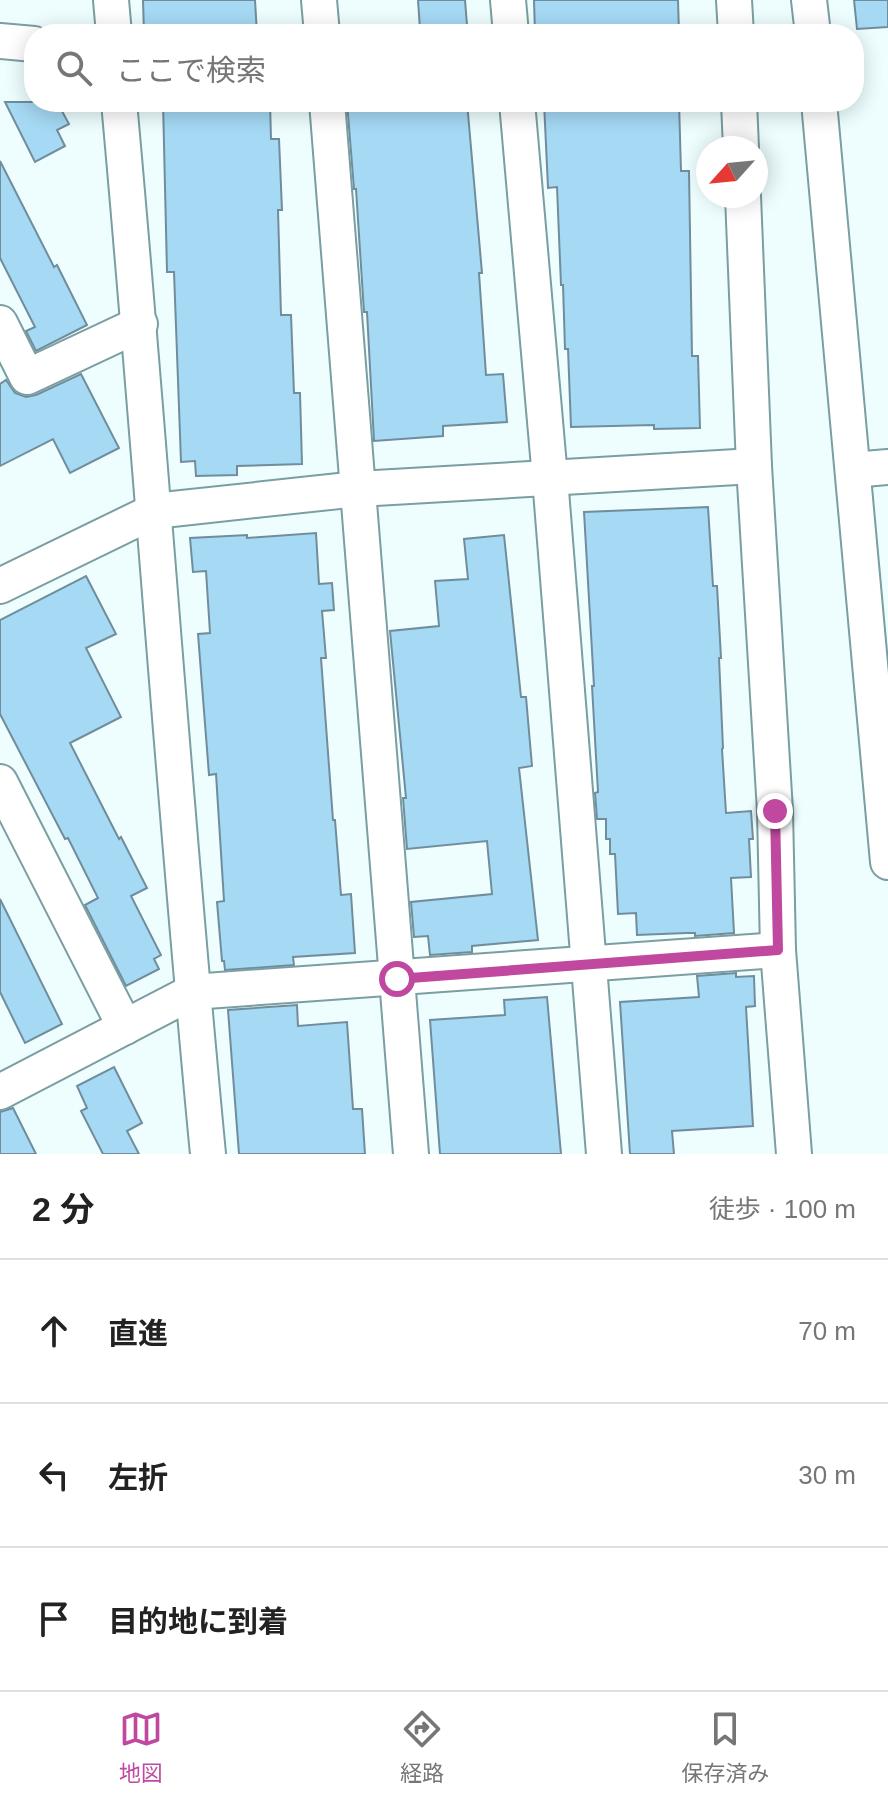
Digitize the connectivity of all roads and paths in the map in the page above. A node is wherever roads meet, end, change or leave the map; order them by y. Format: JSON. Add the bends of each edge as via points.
{"nodes":[{"id":1,"x":111,"y":0,"type":"edge"},
{"id":2,"x":319,"y":0,"type":"edge"},
{"id":3,"x":508,"y":0,"type":"edge"},
{"id":4,"x":734,"y":0,"type":"edge"},
{"id":5,"x":809,"y":0,"type":"edge"},
{"id":6,"x":113,"y":24,"type":"edge"},
{"id":7,"x":321,"y":24,"type":"edge"},
{"id":8,"x":510,"y":24,"type":"edge"},
{"id":9,"x":735,"y":24,"type":"edge"},
{"id":10,"x":812,"y":24,"type":"edge"},
{"id":11,"x":0,"y":41,"type":"edge"},
{"id":12,"x":24,"y":43,"type":"edge"},
{"id":13,"x":120,"y":112,"type":"edge"},
{"id":14,"x":328,"y":112,"type":"edge"},
{"id":15,"x":518,"y":112,"type":"edge"},
{"id":16,"x":739,"y":112,"type":"edge"},
{"id":17,"x":820,"y":112,"type":"edge"},
{"id":18,"x":740,"y":136,"type":"edge"},
{"id":19,"x":743,"y":208,"type":"edge"},
{"id":20,"x":0,"y":323,"type":"edge"},
{"id":21,"x":140,"y":324,"type":"junction"},
{"id":22,"x":754,"y":466,"type":"junction"},
{"id":23,"x":888,"y":467,"type":"edge"},
{"id":24,"x":853,"y":470,"type":"junction"},
{"id":25,"x":550,"y":478,"type":"junction"},
{"id":26,"x":358,"y":489,"type":"junction"},
{"id":27,"x":154,"y":511,"type":"junction"},
{"id":28,"x":0,"y":586,"type":"edge"},
{"id":29,"x":0,"y":782,"type":"edge"},
{"id":30,"x":888,"y":862,"type":"edge"},
{"id":31,"x":778,"y":950,"type":"junction"},
{"id":32,"x":588,"y":964,"type":"junction"},
{"id":33,"x":397,"y":979,"type":"junction"},
{"id":34,"x":192,"y":992,"type":"junction"},
{"id":35,"x":125,"y":1027,"type":"junction"},
{"id":36,"x":0,"y":1092,"type":"edge"},
{"id":37,"x":208,"y":1154,"type":"edge"},
{"id":38,"x":411,"y":1154,"type":"edge"},
{"id":39,"x":604,"y":1154,"type":"edge"},
{"id":40,"x":794,"y":1154,"type":"edge"}],
"edges":[{"from":1,"to":6,"type":"street"},
{"from":2,"to":7,"type":"street"},
{"from":3,"to":8,"type":"street"},
{"from":4,"to":9,"type":"street"},
{"from":5,"to":10,"type":"street"},
{"from":11,"to":12,"type":"street"},
{"from":13,"to":21,"type":"street"},
{"from":14,"to":26,"type":"street"},
{"from":15,"to":25,"type":"street"},
{"from":16,"to":18,"type":"street"},
{"from":17,"to":24,"type":"street"},
{"from":19,"to":22,"type":"street"},
{"from":20,"to":21,"type":"street","via":[[27,377]]},
{"from":21,"to":27,"type":"street"},
{"from":22,"to":25,"type":"street"},
{"from":22,"to":31,"type":"street"},
{"from":23,"to":24,"type":"street"},
{"from":24,"to":30,"type":"street"},
{"from":25,"to":26,"type":"street"},
{"from":25,"to":32,"type":"street"},
{"from":26,"to":27,"type":"street"},
{"from":26,"to":33,"type":"street"},
{"from":27,"to":28,"type":"street"},
{"from":27,"to":34,"type":"street"},
{"from":29,"to":35,"type":"street"},
{"from":31,"to":32,"type":"street"},
{"from":31,"to":40,"type":"street"},
{"from":32,"to":33,"type":"street"},
{"from":32,"to":39,"type":"street"},
{"from":33,"to":34,"type":"street"},
{"from":33,"to":38,"type":"street"},
{"from":34,"to":35,"type":"street"},
{"from":34,"to":37,"type":"street"},
{"from":35,"to":36,"type":"street"}]}
